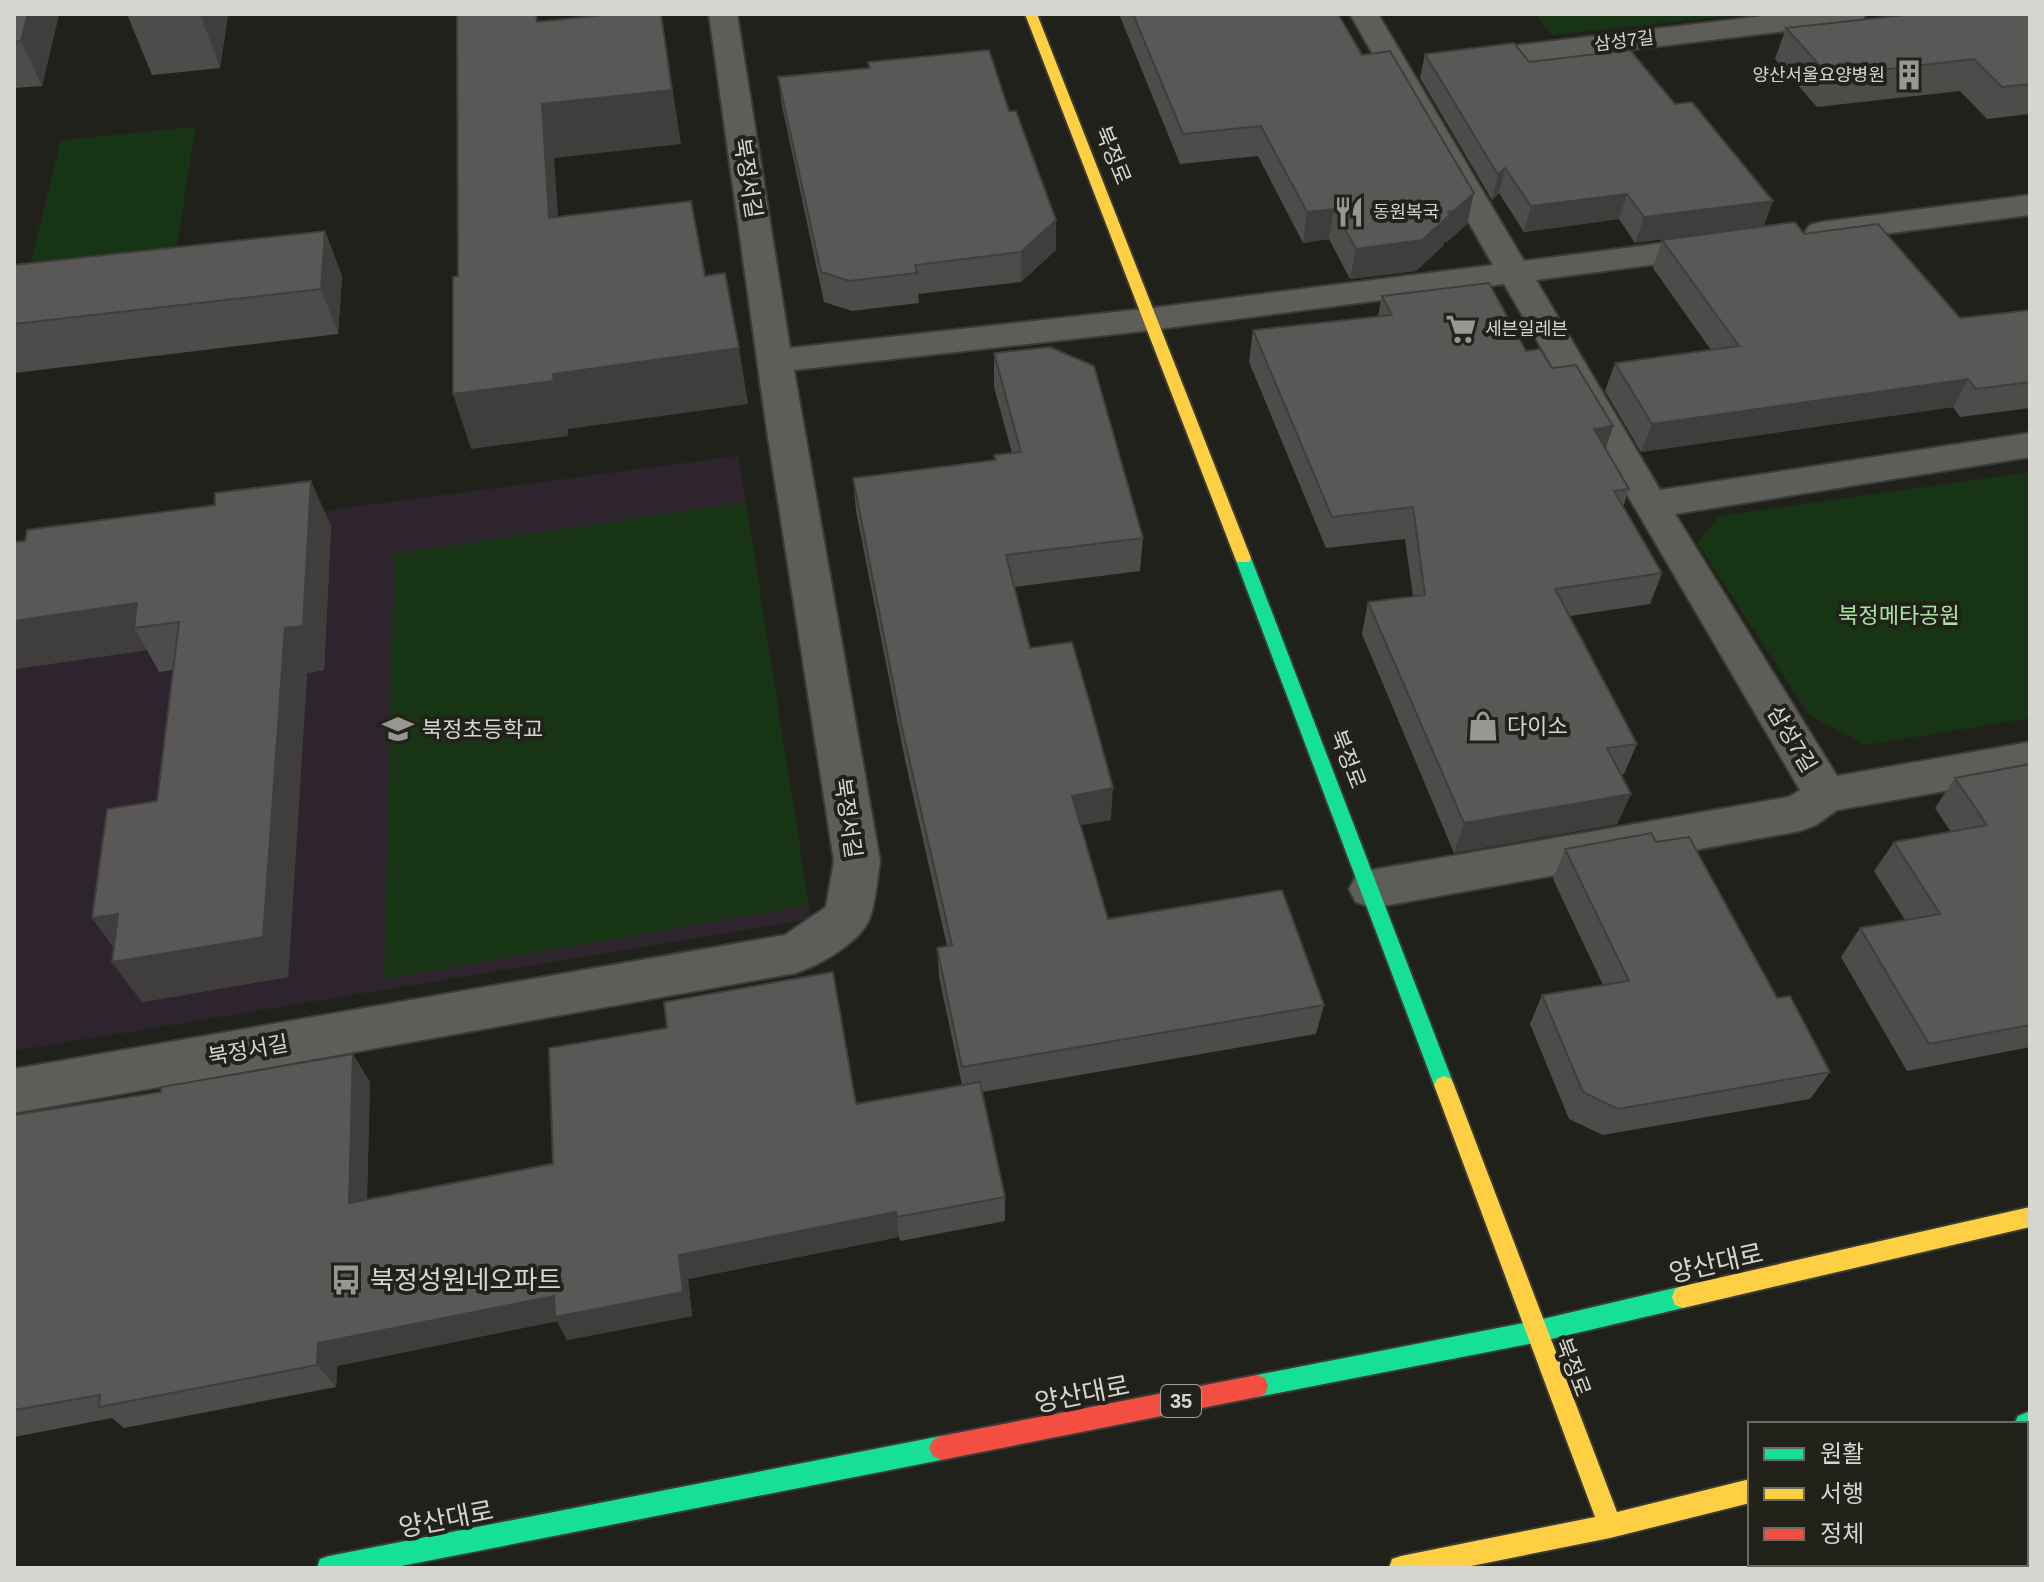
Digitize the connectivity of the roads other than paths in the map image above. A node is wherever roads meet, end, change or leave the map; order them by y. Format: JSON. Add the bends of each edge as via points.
{"nodes":[{"id":1,"x":723,"y":14,"type":"edge"},
{"id":2,"x":1031,"y":14,"type":"edge"},
{"id":3,"x":1364,"y":14,"type":"edge"},
{"id":4,"x":1852,"y":14,"type":"edge"},
{"id":5,"x":1396,"y":69,"type":"junction"},
{"id":6,"x":2030,"y":205,"type":"edge"},
{"id":7,"x":1796,"y":236,"type":"edge"},
{"id":8,"x":1749,"y":242,"type":"edge"},
{"id":9,"x":1514,"y":272,"type":"junction"},
{"id":10,"x":1152,"y":319,"type":"junction"},
{"id":11,"x":775,"y":361,"type":"junction"},
{"id":12,"x":2030,"y":445,"type":"edge"},
{"id":13,"x":1650,"y":505,"type":"junction"},
{"id":14,"x":2030,"y":759,"type":"edge"},
{"id":15,"x":1826,"y":795,"type":"junction"},
{"id":16,"x":1372,"y":889,"type":"junction"},
{"id":17,"x":14,"y":1091,"type":"edge"},
{"id":18,"x":2030,"y":1217,"type":"edge"},
{"id":19,"x":1534,"y":1332,"type":"junction"},
{"id":20,"x":1748,"y":1492,"type":"edge"},
{"id":21,"x":1610,"y":1526,"type":"junction"},
{"id":22,"x":329,"y":1568,"type":"edge"},
{"id":23,"x":1401,"y":1568,"type":"edge"}],
"edges":[{"from":1,"to":11,"type":"street","name":"북정서길"},
{"from":2,"to":10,"type":"street","name":"북정로"},
{"from":3,"to":5,"type":"street","name":"삼성7길"},
{"from":4,"to":5,"type":"street","name":"삼성7길"},
{"from":5,"to":9,"type":"street","name":"삼성7길"},
{"from":6,"to":7,"type":"street"},
{"from":8,"to":9,"type":"street"},
{"from":9,"to":10,"type":"street"},
{"from":9,"to":13,"type":"street","name":"삼성7길"},
{"from":10,"to":11,"type":"street"},
{"from":10,"to":16,"type":"street","name":"북정로"},
{"from":11,"to":17,"type":"street","name":"북정서길","via":[[857,861],[847,917],[796,953]]},
{"from":12,"to":13,"type":"street"},
{"from":13,"to":15,"type":"street","name":"삼성7길"},
{"from":14,"to":15,"type":"street","name":"삼성7길"},
{"from":15,"to":16,"type":"street","via":[[1800,813]]},
{"from":16,"to":19,"type":"street","name":"북정로"},
{"from":18,"to":19,"type":"street","name":"양산대로","number":"35"},
{"from":19,"to":21,"type":"street","name":"북정로"},
{"from":19,"to":22,"type":"street","name":"양산대로","number":"35"},
{"from":20,"to":21,"type":"street"},
{"from":21,"to":23,"type":"street"}]}
